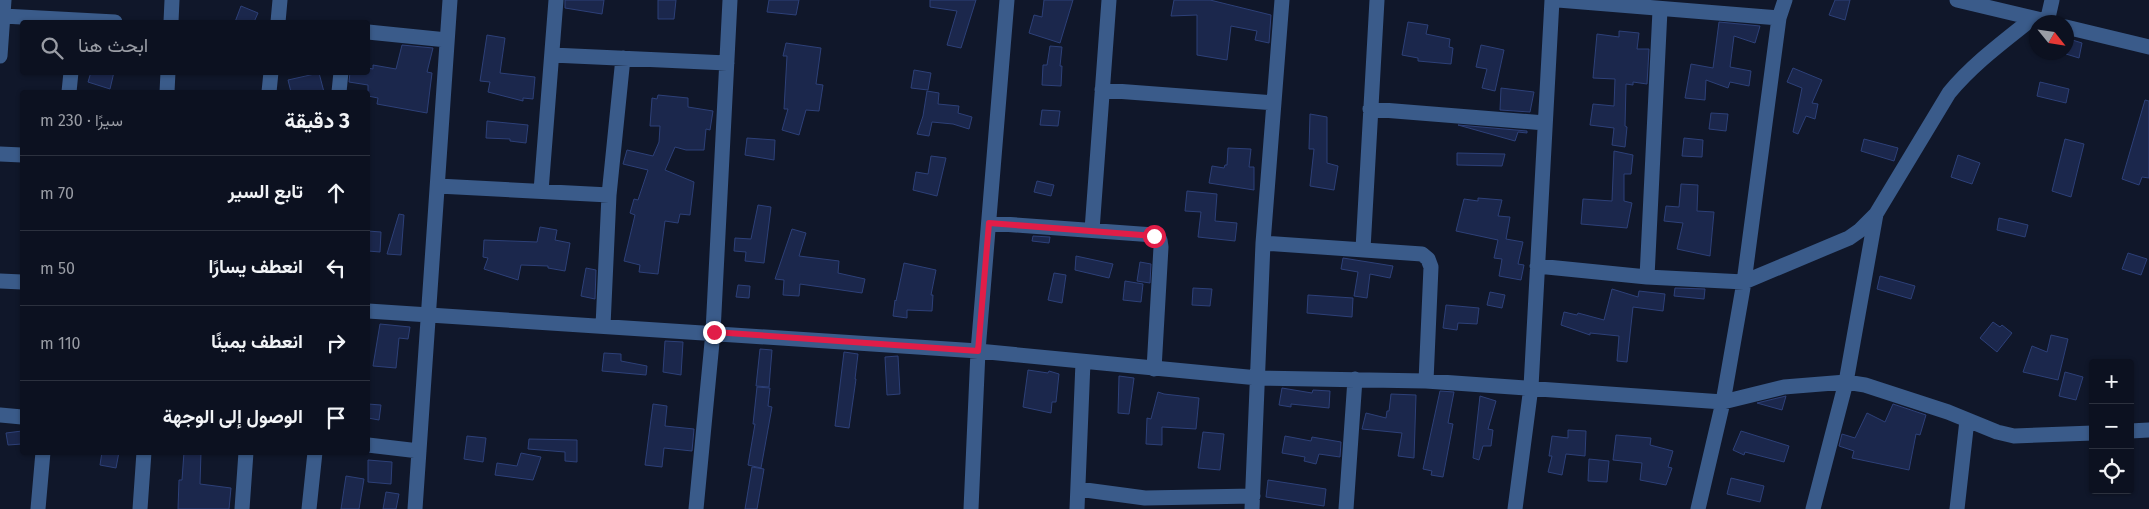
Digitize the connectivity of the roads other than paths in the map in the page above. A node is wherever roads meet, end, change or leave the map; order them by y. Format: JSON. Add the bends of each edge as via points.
{"nodes":[{"id":1,"x":4,"y":0,"type":"edge"},
{"id":2,"x":172,"y":0,"type":"edge"},
{"id":3,"x":280,"y":0,"type":"edge"},
{"id":4,"x":450,"y":0,"type":"edge"},
{"id":5,"x":556,"y":0,"type":"edge"},
{"id":6,"x":730,"y":0,"type":"edge"},
{"id":7,"x":1007,"y":0,"type":"edge"},
{"id":8,"x":1108,"y":0,"type":"edge"},
{"id":9,"x":1282,"y":0,"type":"edge"},
{"id":10,"x":1377,"y":0,"type":"edge"},
{"id":11,"x":1552,"y":0,"type":"edge"},
{"id":12,"x":1558,"y":0,"type":"edge"},
{"id":13,"x":1785,"y":0,"type":"edge"},
{"id":14,"x":1957,"y":0,"type":"edge"},
{"id":15,"x":1660,"y":10,"type":"junction"},
{"id":16,"x":2048,"y":12,"type":"edge"},
{"id":17,"x":3,"y":16,"type":"junction"},
{"id":18,"x":1779,"y":18,"type":"junction"},
{"id":19,"x":61,"y":20,"type":"edge"},
{"id":20,"x":171,"y":20,"type":"edge"},
{"id":21,"x":280,"y":20,"type":"edge"},
{"id":22,"x":2074,"y":29,"type":"edge"},
{"id":23,"x":370,"y":32,"type":"edge"},
{"id":24,"x":447,"y":40,"type":"junction"},
{"id":25,"x":2149,"y":47,"type":"edge"},
{"id":26,"x":552,"y":55,"type":"junction"},
{"id":27,"x":0,"y":56,"type":"edge"},
{"id":28,"x":622,"y":58,"type":"junction"},
{"id":29,"x":727,"y":62,"type":"junction"},
{"id":30,"x":71,"y":75,"type":"edge"},
{"id":31,"x":168,"y":75,"type":"edge"},
{"id":32,"x":271,"y":75,"type":"edge"},
{"id":33,"x":342,"y":75,"type":"edge"},
{"id":34,"x":69,"y":90,"type":"edge"},
{"id":35,"x":167,"y":90,"type":"edge"},
{"id":36,"x":269,"y":90,"type":"edge"},
{"id":37,"x":339,"y":90,"type":"edge"},
{"id":38,"x":1102,"y":90,"type":"junction"},
{"id":39,"x":1274,"y":103,"type":"junction"},
{"id":40,"x":1370,"y":109,"type":"junction"},
{"id":41,"x":1545,"y":123,"type":"junction"},
{"id":42,"x":0,"y":154,"type":"edge"},
{"id":43,"x":20,"y":155,"type":"edge"},
{"id":44,"x":438,"y":186,"type":"junction"},
{"id":45,"x":540,"y":190,"type":"junction"},
{"id":46,"x":609,"y":196,"type":"junction"},
{"id":47,"x":1876,"y":214,"type":"junction"},
{"id":48,"x":989,"y":223,"type":"junction"},
{"id":49,"x":1092,"y":230,"type":"junction"},
{"id":50,"x":1263,"y":243,"type":"junction"},
{"id":51,"x":1363,"y":249,"type":"junction"},
{"id":52,"x":1537,"y":266,"type":"junction"},
{"id":53,"x":1647,"y":277,"type":"junction"},
{"id":54,"x":0,"y":281,"type":"edge"},
{"id":55,"x":20,"y":282,"type":"edge"},
{"id":56,"x":1744,"y":282,"type":"junction"},
{"id":57,"x":370,"y":311,"type":"edge"},
{"id":58,"x":429,"y":316,"type":"junction"},
{"id":59,"x":603,"y":326,"type":"junction"},
{"id":60,"x":714,"y":332,"type":"junction"},
{"id":61,"x":978,"y":351,"type":"junction"},
{"id":62,"x":1083,"y":362,"type":"junction"},
{"id":63,"x":1154,"y":369,"type":"junction"},
{"id":64,"x":1258,"y":378,"type":"junction"},
{"id":65,"x":1355,"y":379,"type":"junction"},
{"id":66,"x":1426,"y":381,"type":"junction"},
{"id":67,"x":1846,"y":382,"type":"junction"},
{"id":68,"x":1531,"y":387,"type":"junction"},
{"id":69,"x":1723,"y":402,"type":"junction"},
{"id":70,"x":0,"y":415,"type":"edge"},
{"id":71,"x":20,"y":417,"type":"edge"},
{"id":72,"x":1967,"y":420,"type":"junction"},
{"id":73,"x":2149,"y":430,"type":"edge"},
{"id":74,"x":2134,"y":431,"type":"edge"},
{"id":75,"x":2089,"y":433,"type":"edge"},
{"id":76,"x":370,"y":445,"type":"edge"},
{"id":77,"x":419,"y":451,"type":"junction"},
{"id":78,"x":43,"y":455,"type":"edge"},
{"id":79,"x":144,"y":455,"type":"edge"},
{"id":80,"x":246,"y":455,"type":"edge"},
{"id":81,"x":315,"y":455,"type":"edge"},
{"id":82,"x":1078,"y":489,"type":"junction"},
{"id":83,"x":1252,"y":503,"type":"edge"},
{"id":84,"x":1145,"y":504,"type":"edge"},
{"id":85,"x":38,"y":509,"type":"edge"},
{"id":86,"x":140,"y":509,"type":"edge"},
{"id":87,"x":242,"y":509,"type":"edge"},
{"id":88,"x":309,"y":509,"type":"edge"},
{"id":89,"x":415,"y":509,"type":"edge"},
{"id":90,"x":696,"y":509,"type":"edge"},
{"id":91,"x":971,"y":509,"type":"edge"},
{"id":92,"x":1077,"y":509,"type":"edge"},
{"id":93,"x":1346,"y":509,"type":"edge"},
{"id":94,"x":1515,"y":509,"type":"edge"},
{"id":95,"x":1698,"y":509,"type":"edge"},
{"id":96,"x":1813,"y":509,"type":"edge"},
{"id":97,"x":1957,"y":509,"type":"edge"}],
"edges":[{"from":1,"to":17,"type":"street"},
{"from":2,"to":20,"type":"street"},
{"from":3,"to":21,"type":"street"},
{"from":4,"to":24,"type":"street"},
{"from":5,"to":26,"type":"street"},
{"from":6,"to":29,"type":"street"},
{"from":7,"to":48,"type":"street"},
{"from":8,"to":38,"type":"street"},
{"from":9,"to":39,"type":"street"},
{"from":10,"to":40,"type":"street"},
{"from":11,"to":41,"type":"street"},
{"from":12,"to":15,"type":"street"},
{"from":13,"to":18,"type":"street"},
{"from":14,"to":16,"type":"street"},
{"from":15,"to":18,"type":"street"},
{"from":15,"to":53,"type":"street"},
{"from":16,"to":47,"type":"street","via":[[1969,70],[1954,87]]},
{"from":17,"to":19,"type":"street"},
{"from":17,"to":27,"type":"street"},
{"from":18,"to":56,"type":"street"},
{"from":22,"to":25,"type":"street"},
{"from":23,"to":24,"type":"street"},
{"from":24,"to":44,"type":"street"},
{"from":26,"to":28,"type":"street"},
{"from":26,"to":45,"type":"street"},
{"from":28,"to":29,"type":"street"},
{"from":28,"to":46,"type":"street"},
{"from":29,"to":60,"type":"street"},
{"from":30,"to":34,"type":"street"},
{"from":31,"to":35,"type":"street"},
{"from":32,"to":36,"type":"street"},
{"from":33,"to":37,"type":"street"},
{"from":38,"to":39,"type":"street"},
{"from":38,"to":49,"type":"street"},
{"from":39,"to":50,"type":"street"},
{"from":40,"to":41,"type":"street"},
{"from":40,"to":51,"type":"street"},
{"from":41,"to":52,"type":"street"},
{"from":42,"to":43,"type":"street"},
{"from":44,"to":45,"type":"street"},
{"from":44,"to":58,"type":"street"},
{"from":45,"to":46,"type":"street"},
{"from":46,"to":59,"type":"street"},
{"from":47,"to":56,"type":"street","via":[[1849,238]]},
{"from":47,"to":67,"type":"street"},
{"from":48,"to":49,"type":"street"},
{"from":48,"to":61,"type":"street"},
{"from":49,"to":63,"type":"street","via":[[1154,236],[1160,240]]},
{"from":50,"to":51,"type":"street"},
{"from":50,"to":64,"type":"street"},
{"from":51,"to":66,"type":"street","via":[[1422,254],[1428,259],[1431,267]]},
{"from":52,"to":53,"type":"street"},
{"from":52,"to":68,"type":"street"},
{"from":53,"to":56,"type":"street"},
{"from":54,"to":55,"type":"street"},
{"from":56,"to":69,"type":"street"},
{"from":57,"to":58,"type":"street"},
{"from":58,"to":59,"type":"street"},
{"from":58,"to":77,"type":"street"},
{"from":59,"to":60,"type":"street"},
{"from":60,"to":61,"type":"street"},
{"from":60,"to":90,"type":"street"},
{"from":61,"to":62,"type":"street"},
{"from":61,"to":91,"type":"street"},
{"from":62,"to":63,"type":"street"},
{"from":62,"to":82,"type":"street"},
{"from":63,"to":64,"type":"street"},
{"from":64,"to":65,"type":"street"},
{"from":64,"to":83,"type":"street"},
{"from":65,"to":66,"type":"street"},
{"from":65,"to":93,"type":"street"},
{"from":66,"to":68,"type":"street"},
{"from":67,"to":69,"type":"street","via":[[1784,386]]},
{"from":67,"to":72,"type":"street","via":[[1865,385]]},
{"from":67,"to":96,"type":"street"},
{"from":68,"to":69,"type":"street"},
{"from":68,"to":94,"type":"street"},
{"from":69,"to":95,"type":"street"},
{"from":70,"to":71,"type":"street"},
{"from":72,"to":75,"type":"street","via":[[2014,436]]},
{"from":72,"to":97,"type":"street"},
{"from":73,"to":74,"type":"street"},
{"from":76,"to":77,"type":"street"},
{"from":77,"to":89,"type":"street"},
{"from":78,"to":85,"type":"street"},
{"from":79,"to":86,"type":"street"},
{"from":80,"to":87,"type":"street"},
{"from":81,"to":88,"type":"street"},
{"from":82,"to":84,"type":"street"},
{"from":82,"to":92,"type":"street"},
{"from":83,"to":84,"type":"street"}]}
